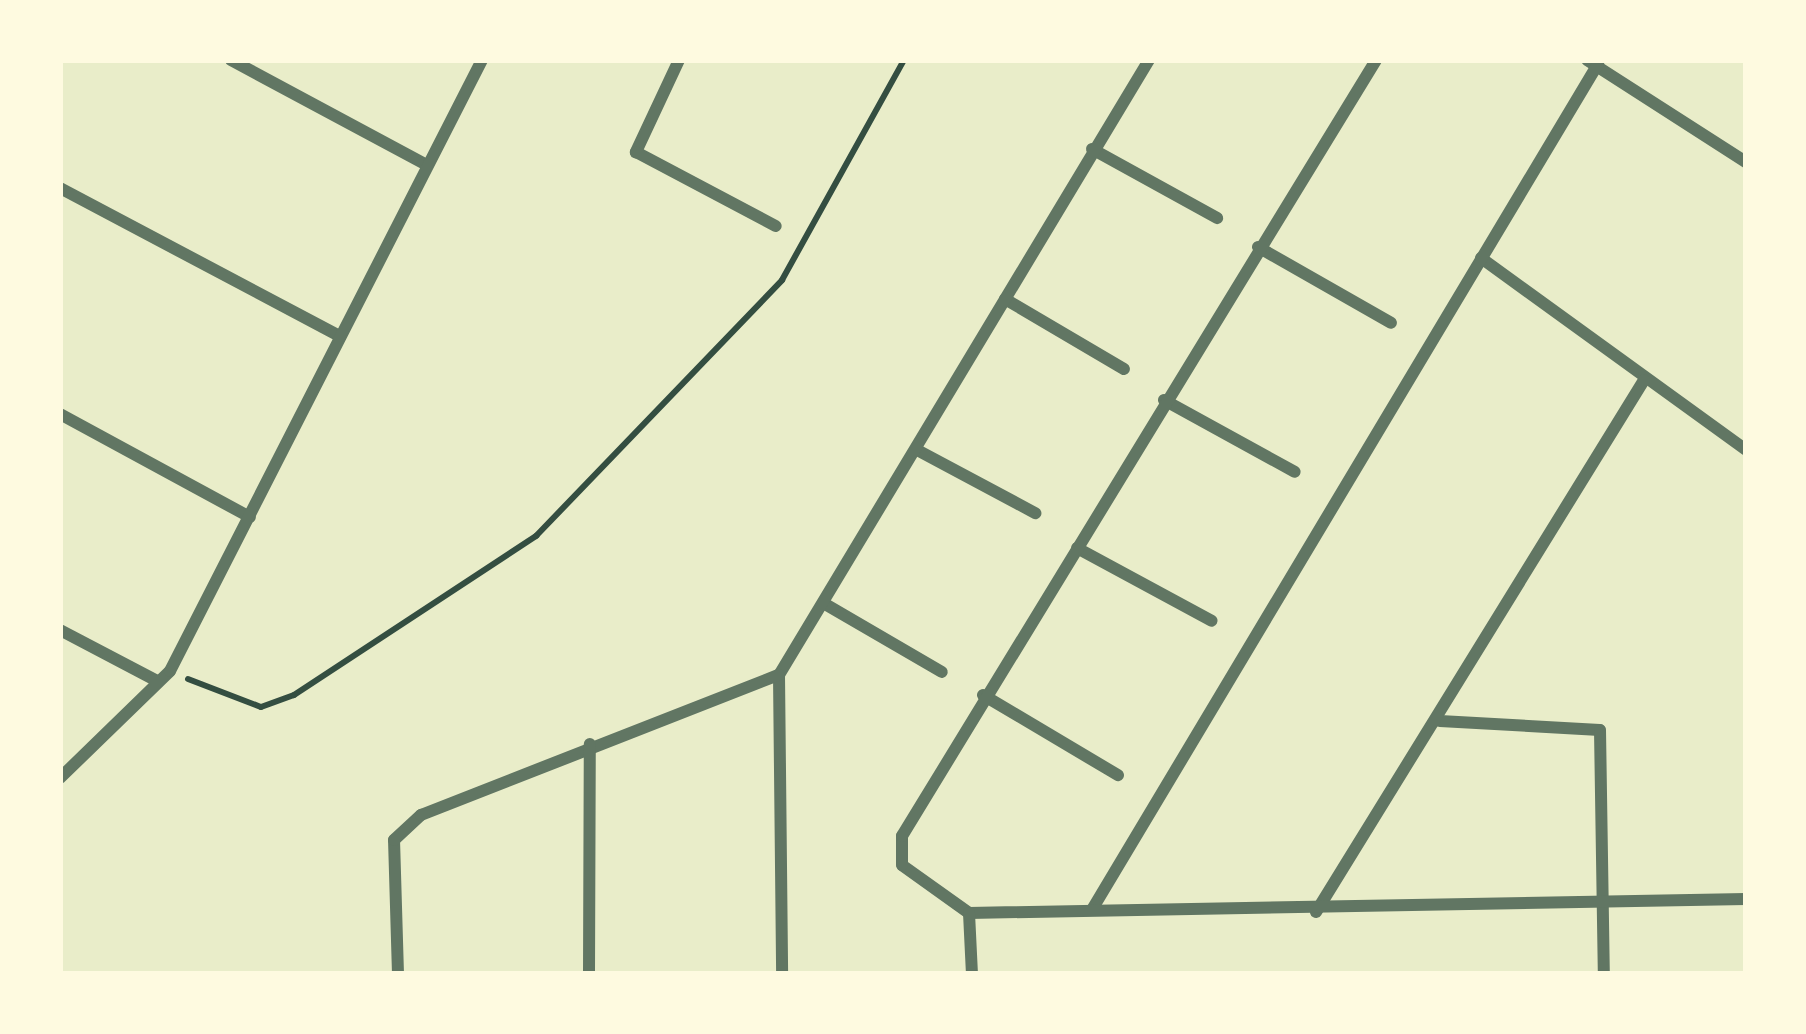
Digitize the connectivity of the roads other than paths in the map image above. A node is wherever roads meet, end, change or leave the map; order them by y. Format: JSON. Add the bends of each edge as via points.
{"nodes":[{"id":1,"x":231,"y":60,"type":"edge"},
{"id":2,"x":482,"y":60,"type":"edge"},
{"id":3,"x":679,"y":60,"type":"edge"},
{"id":4,"x":1149,"y":60,"type":"edge"},
{"id":5,"x":1376,"y":60,"type":"edge"},
{"id":6,"x":1593,"y":62,"type":"edge"},
{"id":7,"x":1092,"y":149,"type":"junction"},
{"id":8,"x":1746,"y":162,"type":"edge"},
{"id":9,"x":425,"y":164,"type":"junction"},
{"id":10,"x":60,"y":188,"type":"edge"},
{"id":11,"x":1217,"y":218,"type":"dead end"},
{"id":12,"x":776,"y":226,"type":"dead end"},
{"id":13,"x":1258,"y":247,"type":"junction"},
{"id":14,"x":1481,"y":258,"type":"junction"},
{"id":15,"x":1005,"y":299,"type":"junction"},
{"id":16,"x":1391,"y":323,"type":"dead end"},
{"id":17,"x":340,"y":336,"type":"junction"},
{"id":18,"x":1124,"y":369,"type":"dead end"},
{"id":19,"x":1644,"y":380,"type":"junction"},
{"id":20,"x":1164,"y":400,"type":"junction"},
{"id":21,"x":60,"y":414,"type":"edge"},
{"id":22,"x":1746,"y":450,"type":"edge"},
{"id":23,"x":919,"y":451,"type":"junction"},
{"id":24,"x":1294,"y":472,"type":"dead end"},
{"id":25,"x":1035,"y":513,"type":"dead end"},
{"id":26,"x":250,"y":517,"type":"junction"},
{"id":27,"x":1076,"y":548,"type":"junction"},
{"id":28,"x":825,"y":604,"type":"junction"},
{"id":29,"x":1212,"y":621,"type":"dead end"},
{"id":30,"x":60,"y":630,"type":"edge"},
{"id":31,"x":942,"y":672,"type":"dead end"},
{"id":32,"x":779,"y":675,"type":"junction"},
{"id":33,"x":158,"y":681,"type":"junction"},
{"id":34,"x":983,"y":695,"type":"junction"},
{"id":35,"x":1440,"y":721,"type":"junction"},
{"id":36,"x":590,"y":744,"type":"junction"},
{"id":37,"x":1118,"y":775,"type":"dead end"},
{"id":38,"x":60,"y":778,"type":"edge"},
{"id":39,"x":1746,"y":899,"type":"edge"},
{"id":40,"x":1604,"y":904,"type":"junction"},
{"id":41,"x":1093,"y":908,"type":"junction"},
{"id":42,"x":1316,"y":912,"type":"junction"},
{"id":43,"x":969,"y":913,"type":"junction"},
{"id":44,"x":398,"y":974,"type":"edge"},
{"id":45,"x":589,"y":974,"type":"edge"},
{"id":46,"x":782,"y":974,"type":"edge"},
{"id":47,"x":972,"y":974,"type":"edge"},
{"id":48,"x":1604,"y":974,"type":"edge"}],
"edges":[{"from":1,"to":9,"type":"street"},
{"from":2,"to":9,"type":"street"},
{"from":3,"to":12,"type":"street","via":[[636,152]]},
{"from":4,"to":7,"type":"street"},
{"from":5,"to":13,"type":"street"},
{"from":6,"to":8,"type":"street"},
{"from":6,"to":14,"type":"street"},
{"from":7,"to":11,"type":"street"},
{"from":7,"to":15,"type":"street"},
{"from":9,"to":17,"type":"street"},
{"from":10,"to":17,"type":"street"},
{"from":13,"to":16,"type":"street"},
{"from":13,"to":20,"type":"street"},
{"from":14,"to":19,"type":"street"},
{"from":14,"to":41,"type":"street"},
{"from":15,"to":18,"type":"street"},
{"from":15,"to":23,"type":"street"},
{"from":17,"to":26,"type":"street"},
{"from":19,"to":22,"type":"street"},
{"from":19,"to":35,"type":"street"},
{"from":20,"to":24,"type":"street"},
{"from":20,"to":27,"type":"street"},
{"from":21,"to":26,"type":"street"},
{"from":23,"to":25,"type":"street"},
{"from":23,"to":28,"type":"street"},
{"from":26,"to":33,"type":"street"},
{"from":27,"to":29,"type":"street"},
{"from":27,"to":34,"type":"street"},
{"from":28,"to":31,"type":"street"},
{"from":28,"to":32,"type":"street"},
{"from":30,"to":33,"type":"street"},
{"from":32,"to":36,"type":"street"},
{"from":32,"to":46,"type":"street"},
{"from":33,"to":38,"type":"street"},
{"from":34,"to":37,"type":"street"},
{"from":34,"to":43,"type":"street","via":[[902,836],[902,865]]},
{"from":35,"to":40,"type":"street","via":[[1593,725],[1604,740]]},
{"from":35,"to":42,"type":"street"},
{"from":36,"to":44,"type":"street","via":[[421,815],[394,840]]},
{"from":36,"to":45,"type":"street"},
{"from":39,"to":40,"type":"street"},
{"from":40,"to":42,"type":"street"},
{"from":40,"to":48,"type":"street"},
{"from":41,"to":42,"type":"street"},
{"from":41,"to":43,"type":"street"},
{"from":43,"to":47,"type":"street"}]}
